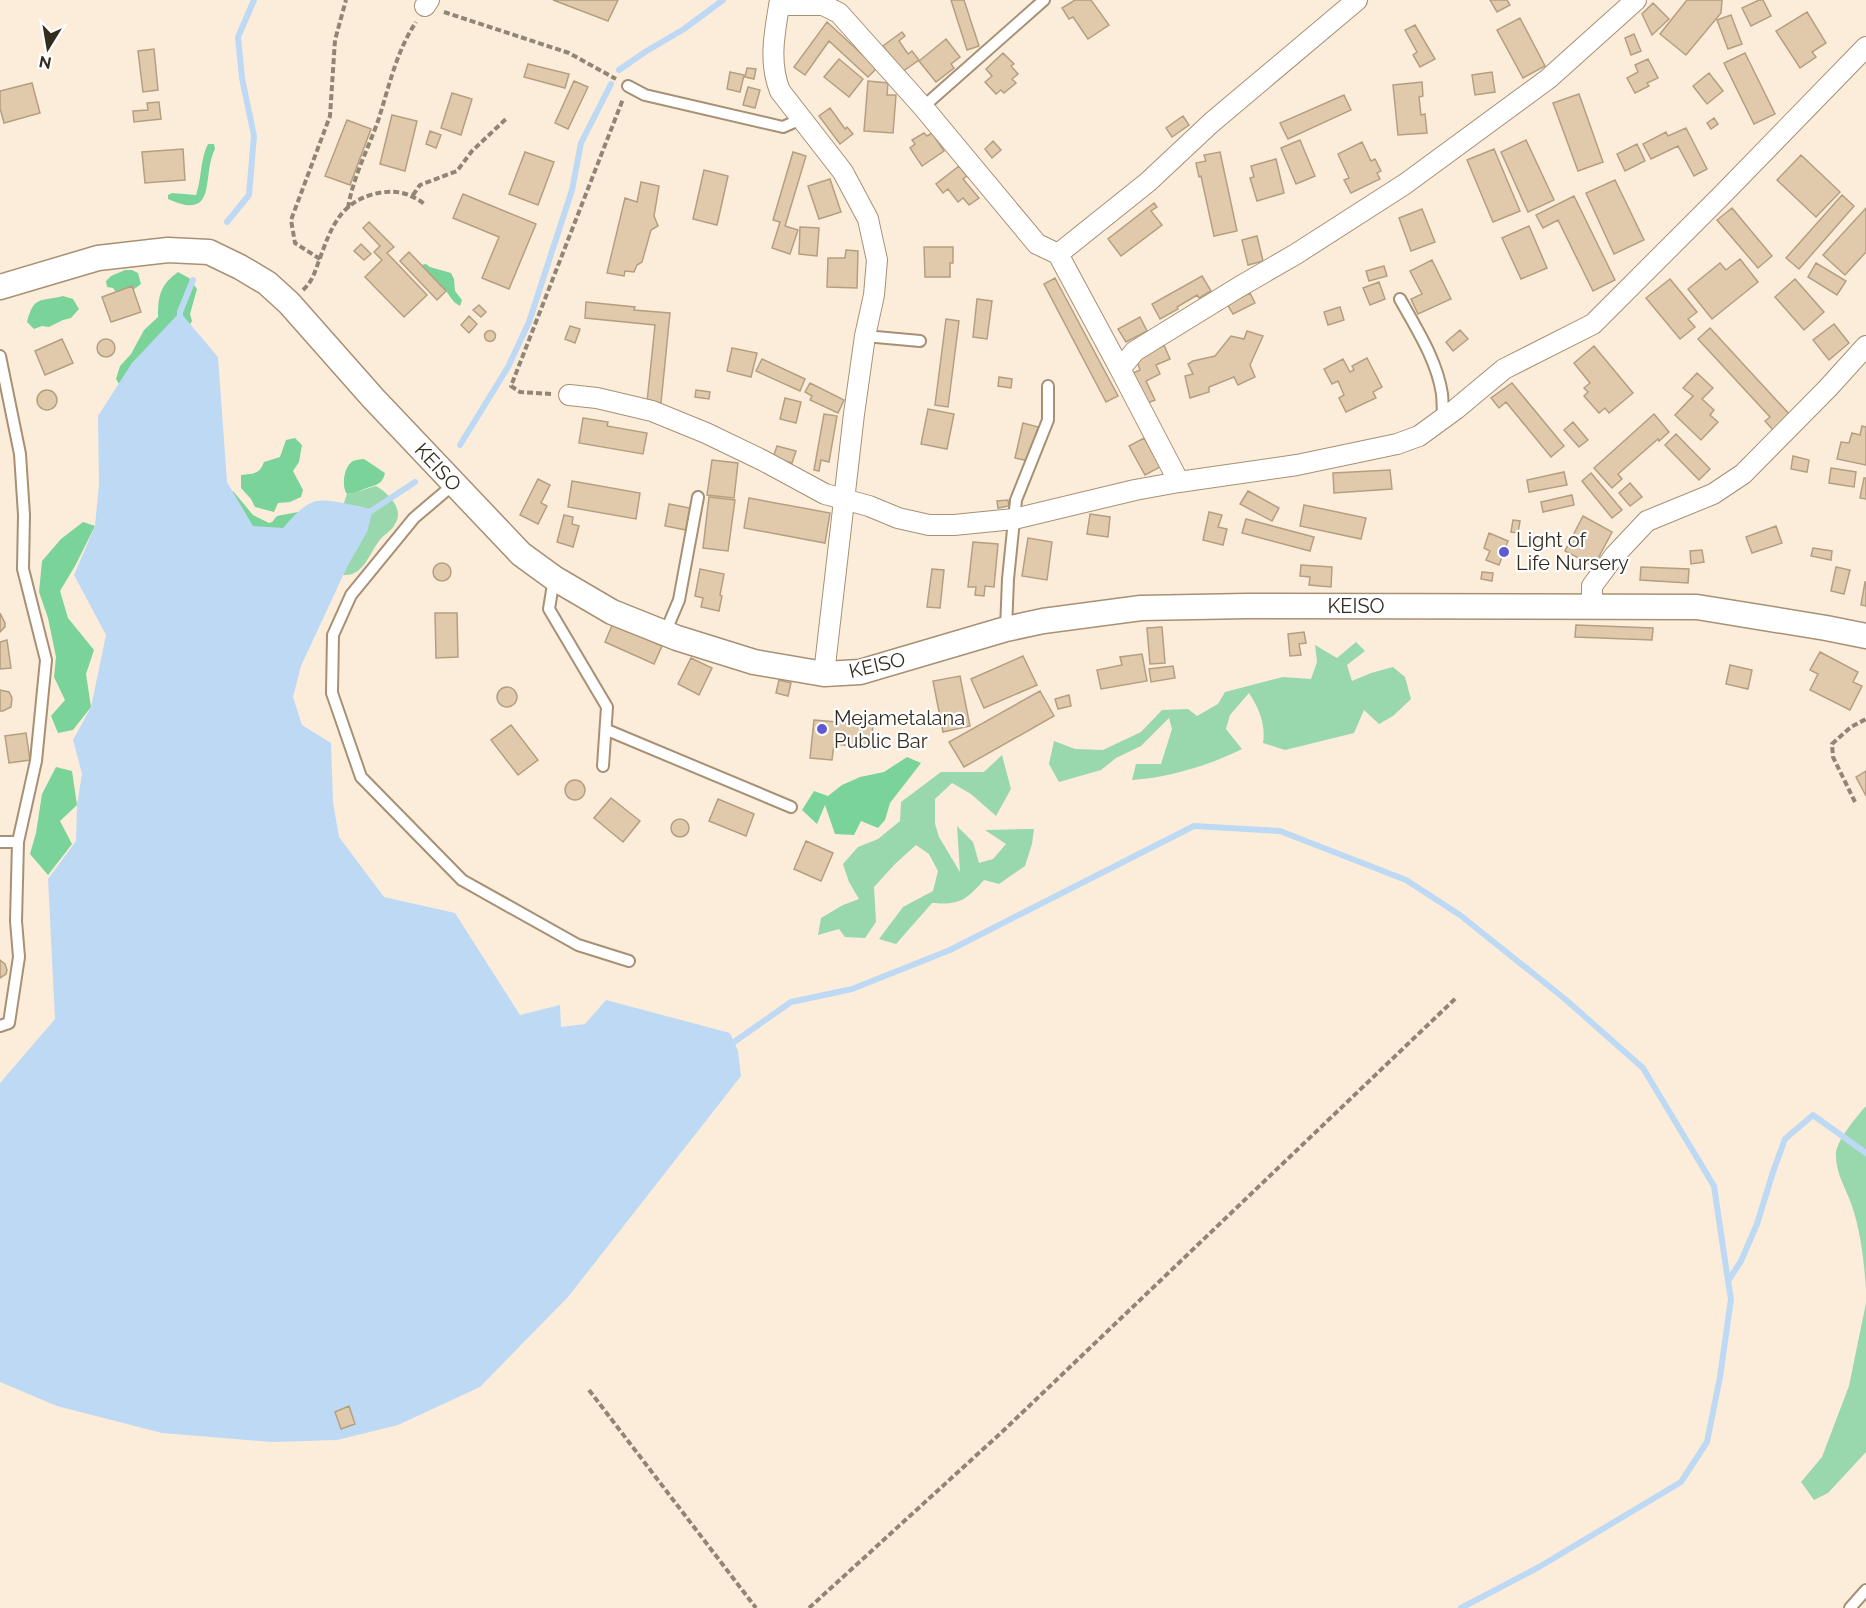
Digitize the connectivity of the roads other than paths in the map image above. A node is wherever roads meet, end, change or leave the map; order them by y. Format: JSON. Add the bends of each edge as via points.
{"nodes":[{"id":1,"x":1044,"y":0,"type":"edge"},
{"id":2,"x":1358,"y":0,"type":"edge"},
{"id":3,"x":1636,"y":0,"type":"edge"},
{"id":4,"x":780,"y":2,"type":"edge"},
{"id":5,"x":1866,"y":47,"type":"edge"},
{"id":6,"x":628,"y":86,"type":"road end"},
{"id":7,"x":923,"y":107,"type":"junction"},
{"id":8,"x":801,"y":119,"type":"junction"},
{"id":9,"x":1058,"y":254,"type":"junction"},
{"id":10,"x":0,"y":287,"type":"edge"},
{"id":11,"x":1400,"y":298,"type":"dead end"},
{"id":12,"x":865,"y":336,"type":"junction"},
{"id":13,"x":920,"y":341,"type":"dead end"},
{"id":14,"x":1866,"y":346,"type":"edge"},
{"id":15,"x":0,"y":356,"type":"edge"},
{"id":16,"x":1120,"y":369,"type":"junction"},
{"id":17,"x":1048,"y":386,"type":"dead end"},
{"id":18,"x":569,"y":395,"type":"road end"},
{"id":19,"x":1444,"y":418,"type":"junction"},
{"id":20,"x":1179,"y":482,"type":"junction"},
{"id":21,"x":454,"y":484,"type":"junction"},
{"id":22,"x":698,"y":497,"type":"dead end"},
{"id":23,"x":843,"y":498,"type":"junction"},
{"id":24,"x":1014,"y":519,"type":"junction"},
{"id":25,"x":554,"y":578,"type":"junction"},
{"id":26,"x":1592,"y":608,"type":"junction"},
{"id":27,"x":1006,"y":629,"type":"junction"},
{"id":28,"x":665,"y":634,"type":"junction"},
{"id":29,"x":1866,"y":636,"type":"edge"},
{"id":30,"x":824,"y":674,"type":"junction"},
{"id":31,"x":606,"y":730,"type":"junction"},
{"id":32,"x":603,"y":766,"type":"dead end"},
{"id":33,"x":791,"y":807,"type":"dead end"},
{"id":34,"x":0,"y":842,"type":"edge"},
{"id":35,"x":18,"y":842,"type":"junction"},
{"id":36,"x":629,"y":961,"type":"dead end"},
{"id":37,"x":0,"y":1026,"type":"edge"},
{"id":38,"x":1866,"y":1590,"type":"edge"},
{"id":39,"x":1850,"y":1608,"type":"edge"}],
"edges":[{"from":1,"to":7,"type":"lane"},
{"from":2,"to":9,"type":"street","via":[[1211,123],[1148,182]]},
{"from":3,"to":16,"type":"street","via":[[1548,79],[1405,184],[1135,351]]},
{"from":4,"to":7,"type":"street","via":[[822,5],[839,13]]},
{"from":4,"to":8,"type":"street","via":[[773,48],[774,75],[780,91]]},
{"from":5,"to":19,"type":"street","via":[[1593,324],[1504,369]]},
{"from":6,"to":8,"type":"lane","via":[[645,95],[783,127]]},
{"from":7,"to":9,"type":"street","via":[[1036,244]]},
{"from":8,"to":12,"type":"street","via":[[843,172],[868,219],[877,260]]},
{"from":9,"to":16,"type":"street"},
{"from":10,"to":21,"type":"street","name":"KEISO","via":[[98,258],[168,250],[209,252],[267,283],[290,303]]},
{"from":11,"to":19,"type":"lane","via":[[1430,353],[1443,395]]},
{"from":12,"to":13,"type":"lane"},
{"from":12,"to":23,"type":"street"},
{"from":14,"to":26,"type":"street","via":[[1743,474],[1713,494],[1647,521],[1592,586]]},
{"from":15,"to":35,"type":"lane","via":[[20,454],[23,568],[46,660],[36,761]]},
{"from":16,"to":20,"type":"street"},
{"from":17,"to":24,"type":"lane","via":[[1048,420],[1016,500]]},
{"from":18,"to":23,"type":"street","via":[[652,411],[706,433],[825,494]]},
{"from":19,"to":20,"type":"street","via":[[1419,436],[1397,444],[1297,465]]},
{"from":20,"to":24,"type":"street"},
{"from":21,"to":25,"type":"street","name":"KEISO","via":[[522,554]]},
{"from":21,"to":36,"type":"lane","via":[[414,518],[351,595],[333,635],[332,693],[361,777],[462,880],[579,945]]},
{"from":22,"to":28,"type":"lane","via":[[679,600]]},
{"from":23,"to":24,"type":"street","via":[[929,525]]},
{"from":23,"to":30,"type":"street"},
{"from":24,"to":27,"type":"lane"},
{"from":25,"to":28,"type":"street","name":"KEISO","via":[[612,612]]},
{"from":25,"to":31,"type":"lane","via":[[549,609],[607,707]]},
{"from":26,"to":27,"type":"street","name":"KEISO","via":[[1141,608]]},
{"from":26,"to":29,"type":"street","name":"KEISO","via":[[1697,607]]},
{"from":27,"to":30,"type":"street","name":"KEISO","via":[[860,672]]},
{"from":28,"to":30,"type":"street","name":"KEISO","via":[[754,662]]},
{"from":31,"to":32,"type":"lane"},
{"from":31,"to":33,"type":"lane"},
{"from":34,"to":35,"type":"lane"},
{"from":35,"to":37,"type":"lane","via":[[19,957],[9,1023]]},
{"from":38,"to":39,"type":"lane"}]}
